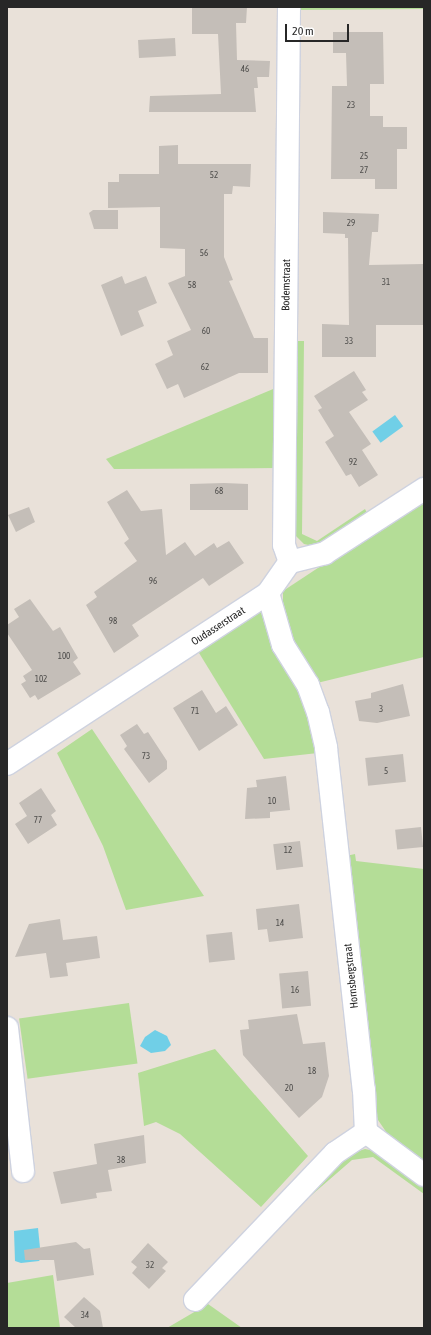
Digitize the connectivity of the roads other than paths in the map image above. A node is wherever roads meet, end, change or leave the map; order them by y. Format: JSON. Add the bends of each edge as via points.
{"nodes":[{"id":1,"x":289,"y":7,"type":"edge"},
{"id":2,"x":424,"y":489,"type":"edge"},
{"id":3,"x":290,"y":562,"type":"junction"},
{"id":4,"x":268,"y":593,"type":"junction"},
{"id":5,"x":7,"y":764,"type":"edge"},
{"id":6,"x":7,"y":1028,"type":"edge"},
{"id":7,"x":366,"y":1132,"type":"junction"},
{"id":8,"x":23,"y":1171,"type":"dead end"},
{"id":9,"x":424,"y":1175,"type":"edge"},
{"id":10,"x":195,"y":1300,"type":"dead end"}],
"edges":[{"from":1,"to":3,"type":"street","name":"Bodemstraat","via":[[284,545]]},
{"from":2,"to":3,"type":"street","via":[[325,553]]},
{"from":3,"to":4,"type":"street","name":"Oudasserstraat"},
{"from":4,"to":5,"type":"street","name":"Oudasserstraat"},
{"from":4,"to":7,"type":"street","name":"Hornsbergstraat","via":[[283,645],[308,685],[318,712],[326,748],[364,1090]]},
{"from":6,"to":8,"type":"street"},
{"from":7,"to":9,"type":"street"},
{"from":7,"to":10,"type":"street","via":[[335,1153]]}]}
